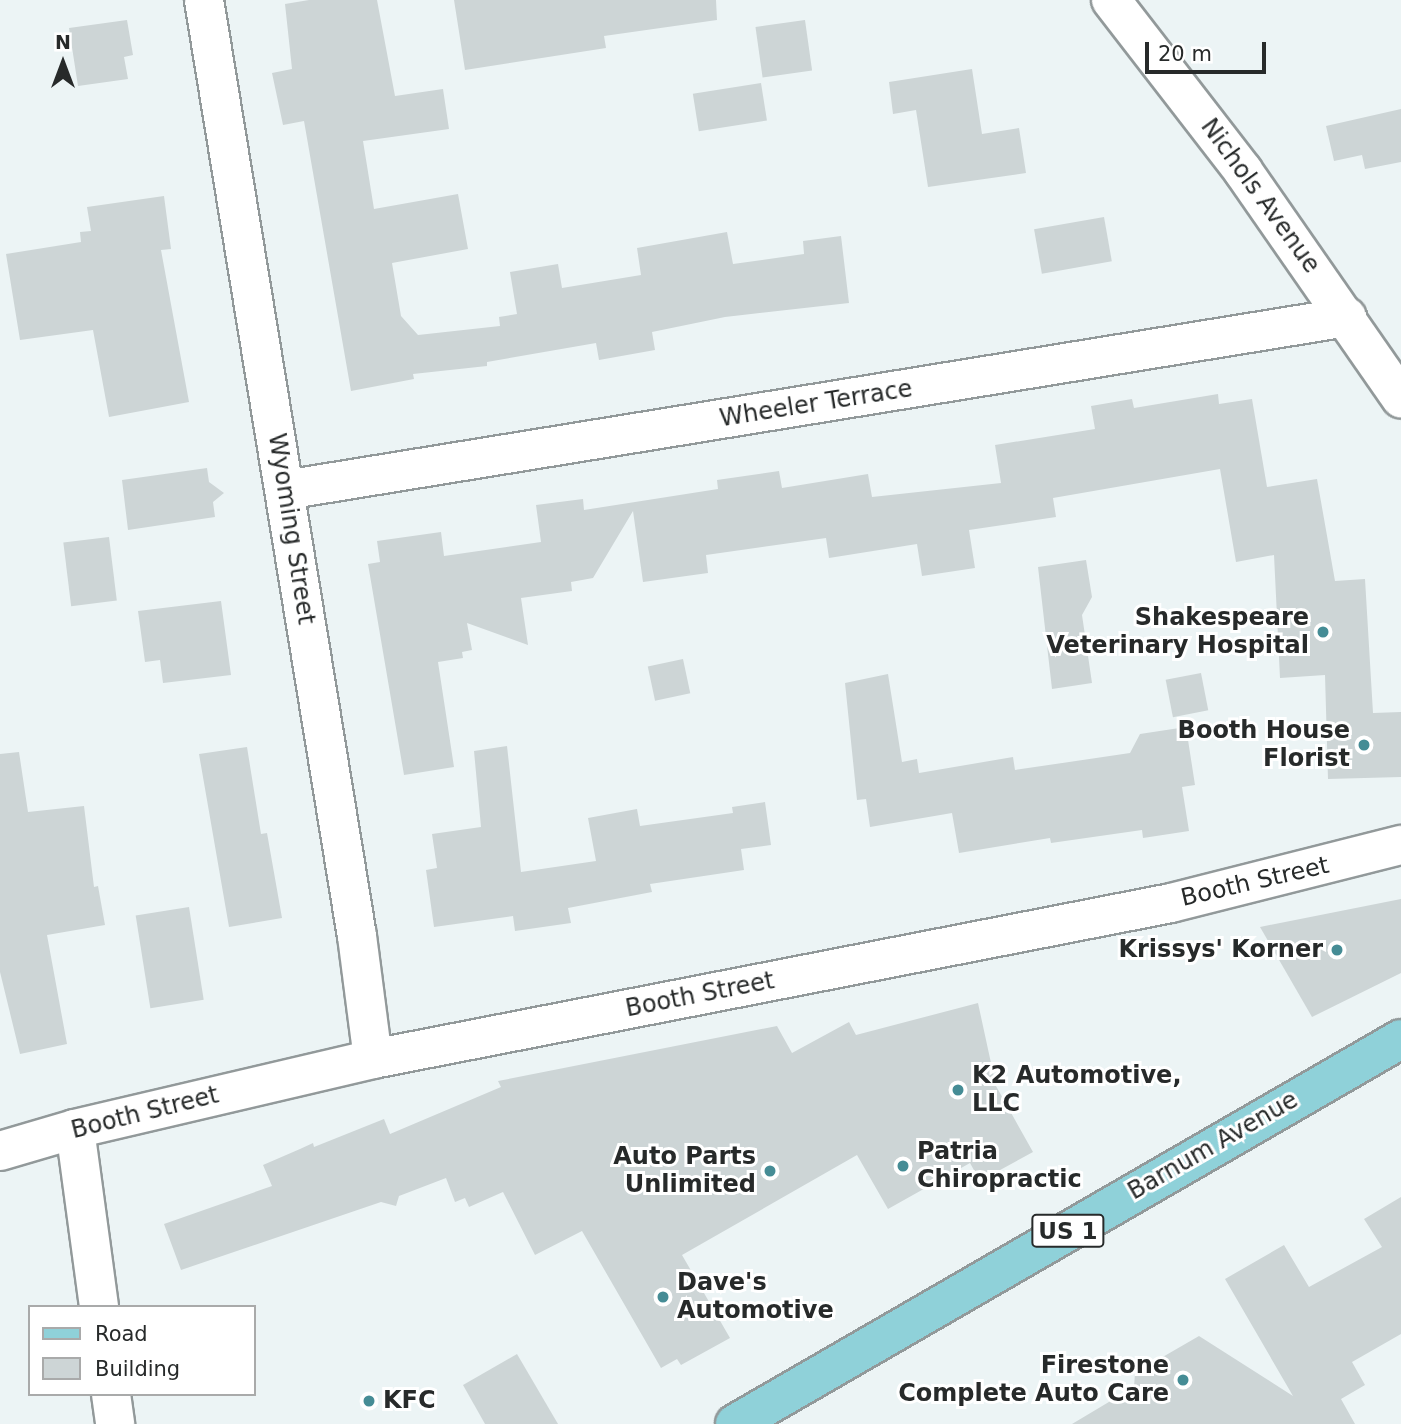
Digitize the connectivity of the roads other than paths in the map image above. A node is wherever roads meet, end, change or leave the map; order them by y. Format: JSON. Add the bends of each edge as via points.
{"nodes":[{"id":1,"x":204,"y":0,"type":"edge"},
{"id":2,"x":1111,"y":0,"type":"edge"},
{"id":3,"x":1347,"y":317,"type":"junction"},
{"id":4,"x":1401,"y":398,"type":"edge"},
{"id":5,"x":285,"y":490,"type":"junction"},
{"id":6,"x":1401,"y":845,"type":"edge"},
{"id":7,"x":1401,"y":1039,"type":"edge"},
{"id":8,"x":373,"y":1059,"type":"junction"},
{"id":9,"x":75,"y":1129,"type":"junction"},
{"id":10,"x":0,"y":1151,"type":"edge"},
{"id":11,"x":99,"y":1305,"type":"edge"},
{"id":12,"x":111,"y":1396,"type":"edge"},
{"id":13,"x":115,"y":1424,"type":"edge"},
{"id":14,"x":735,"y":1424,"type":"edge"}],
"edges":[{"from":1,"to":5,"type":"street","name":"Wyoming Street"},
{"from":2,"to":3,"type":"street","name":"Nichols Avenue"},
{"from":3,"to":4,"type":"street","name":"Nichols Avenue"},
{"from":3,"to":5,"type":"street","name":"Wheeler Terrace"},
{"from":5,"to":8,"type":"street","name":"Wyoming Street"},
{"from":6,"to":8,"type":"street","name":"Booth Street","via":[[1171,902]]},
{"from":7,"to":14,"type":"main road","name":"Barnum Avenue","number":"US 1"},
{"from":8,"to":9,"type":"street","name":"Booth Street"},
{"from":9,"to":10,"type":"street","name":"Booth Street"},
{"from":9,"to":11,"type":"street"},
{"from":12,"to":13,"type":"street"}]}
